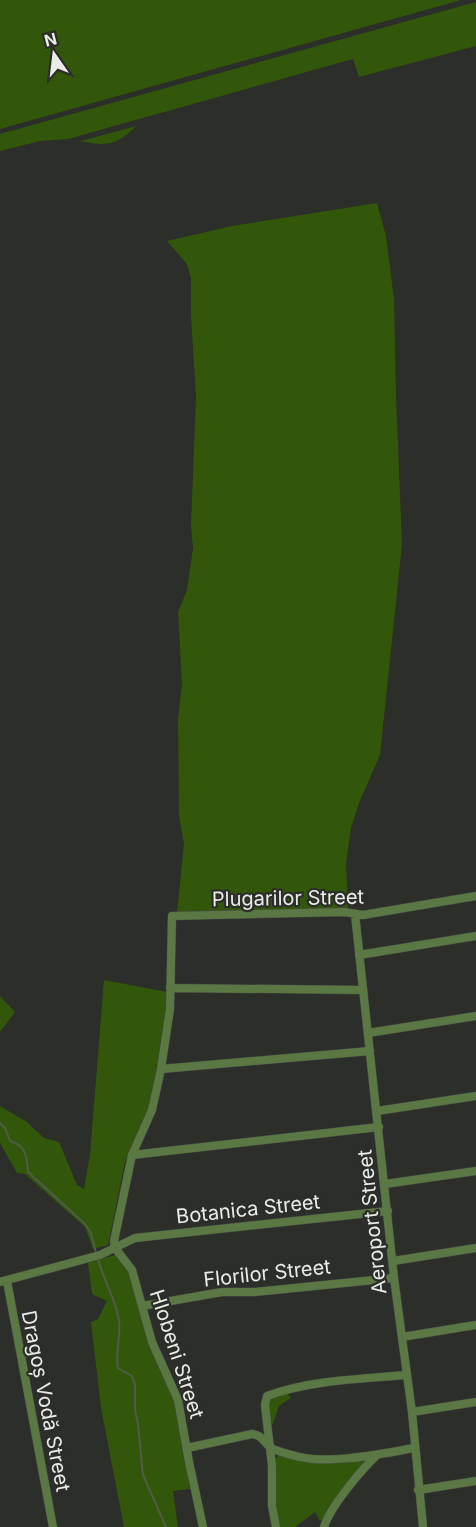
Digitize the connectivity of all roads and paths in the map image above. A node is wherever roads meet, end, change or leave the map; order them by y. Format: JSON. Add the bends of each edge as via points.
{"nodes":[{"id":1,"x":476,"y":896,"type":"edge"},
{"id":2,"x":355,"y":914,"type":"junction"},
{"id":3,"x":476,"y":936,"type":"edge"},
{"id":4,"x":359,"y":955,"type":"junction"},
{"id":5,"x":170,"y":988,"type":"junction"},
{"id":6,"x":363,"y":990,"type":"junction"},
{"id":7,"x":476,"y":1016,"type":"edge"},
{"id":8,"x":368,"y":1034,"type":"junction"},
{"id":9,"x":370,"y":1051,"type":"junction"},
{"id":10,"x":161,"y":1069,"type":"junction"},
{"id":11,"x":476,"y":1096,"type":"edge"},
{"id":12,"x":378,"y":1112,"type":"junction"},
{"id":13,"x":379,"y":1127,"type":"junction"},
{"id":14,"x":132,"y":1155,"type":"junction"},
{"id":15,"x":476,"y":1170,"type":"edge"},
{"id":16,"x":385,"y":1184,"type":"junction"},
{"id":17,"x":388,"y":1210,"type":"junction"},
{"id":18,"x":115,"y":1248,"type":"junction"},
{"id":19,"x":476,"y":1248,"type":"edge"},
{"id":20,"x":393,"y":1261,"type":"junction"},
{"id":21,"x":394,"y":1278,"type":"junction"},
{"id":22,"x":4,"y":1282,"type":"edge"},
{"id":23,"x":142,"y":1306,"type":"junction"},
{"id":24,"x":476,"y":1325,"type":"edge"},
{"id":25,"x":402,"y":1337,"type":"junction"},
{"id":26,"x":407,"y":1375,"type":"junction"},
{"id":27,"x":476,"y":1402,"type":"edge"},
{"id":28,"x":412,"y":1412,"type":"junction"},
{"id":29,"x":188,"y":1448,"type":"junction"},
{"id":30,"x":271,"y":1448,"type":"junction"},
{"id":31,"x":414,"y":1448,"type":"junction"},
{"id":32,"x":377,"y":1455,"type":"junction"},
{"id":33,"x":476,"y":1481,"type":"edge"},
{"id":34,"x":418,"y":1490,"type":"junction"},
{"id":35,"x":53,"y":1527,"type":"edge"},
{"id":36,"x":203,"y":1527,"type":"edge"},
{"id":37,"x":276,"y":1527,"type":"edge"},
{"id":38,"x":324,"y":1527,"type":"edge"},
{"id":39,"x":423,"y":1527,"type":"edge"}],
"edges":[{"from":1,"to":2,"type":"street","name":"Plugarilor Street"},
{"from":2,"to":4,"type":"street","name":"Aeroport Street"},
{"from":2,"to":5,"type":"street","name":"Plugarilor Street","via":[[172,916]]},
{"from":3,"to":4,"type":"street"},
{"from":4,"to":6,"type":"street","name":"Aeroport Street"},
{"from":5,"to":6,"type":"street"},
{"from":5,"to":10,"type":"street"},
{"from":6,"to":8,"type":"street","name":"Aeroport Street"},
{"from":7,"to":8,"type":"street"},
{"from":8,"to":9,"type":"street","name":"Aeroport Street"},
{"from":9,"to":10,"type":"street"},
{"from":9,"to":12,"type":"street","name":"Aeroport Street"},
{"from":10,"to":14,"type":"street","via":[[152,1110]]},
{"from":11,"to":12,"type":"street"},
{"from":12,"to":13,"type":"street","name":"Aeroport Street"},
{"from":13,"to":14,"type":"street"},
{"from":13,"to":16,"type":"street","name":"Aeroport Street"},
{"from":14,"to":18,"type":"street"},
{"from":15,"to":16,"type":"street"},
{"from":16,"to":17,"type":"street","name":"Aeroport Street"},
{"from":17,"to":18,"type":"street","name":"Botanica Street","via":[[135,1238]]},
{"from":17,"to":20,"type":"street","name":"Aeroport Street"},
{"from":18,"to":22,"type":"street","name":"Botanica Street"},
{"from":18,"to":23,"type":"street","name":"Hlobeni Street","via":[[132,1270]]},
{"from":19,"to":20,"type":"street"},
{"from":20,"to":21,"type":"street","name":"Aeroport Street"},
{"from":21,"to":23,"type":"street","name":"Florilor Street","via":[[222,1292]]},
{"from":21,"to":25,"type":"street","name":"Aeroport Street"},
{"from":22,"to":35,"type":"street","name":"Dragoș Vodă Street"},
{"from":23,"to":29,"type":"street","name":"Hlobeni Street","via":[[152,1342],[178,1400]]},
{"from":24,"to":25,"type":"street"},
{"from":25,"to":26,"type":"street","name":"Aeroport Street"},
{"from":26,"to":28,"type":"street","name":"Aeroport Street"},
{"from":26,"to":30,"type":"street","via":[[310,1385],[267,1396],[265,1413]]},
{"from":27,"to":28,"type":"street"},
{"from":28,"to":31,"type":"street","name":"Aeroport Street"},
{"from":29,"to":30,"type":"street","via":[[252,1434],[261,1436]]},
{"from":29,"to":36,"type":"street","name":"Hlobeni Street"},
{"from":30,"to":32,"type":"street","via":[[309,1459]]},
{"from":30,"to":37,"type":"street"},
{"from":31,"to":32,"type":"street"},
{"from":31,"to":34,"type":"street","name":"Aeroport Street"},
{"from":32,"to":38,"type":"street","via":[[334,1508]]},
{"from":33,"to":34,"type":"street"},
{"from":34,"to":39,"type":"street","name":"Aeroport Street"}]}
